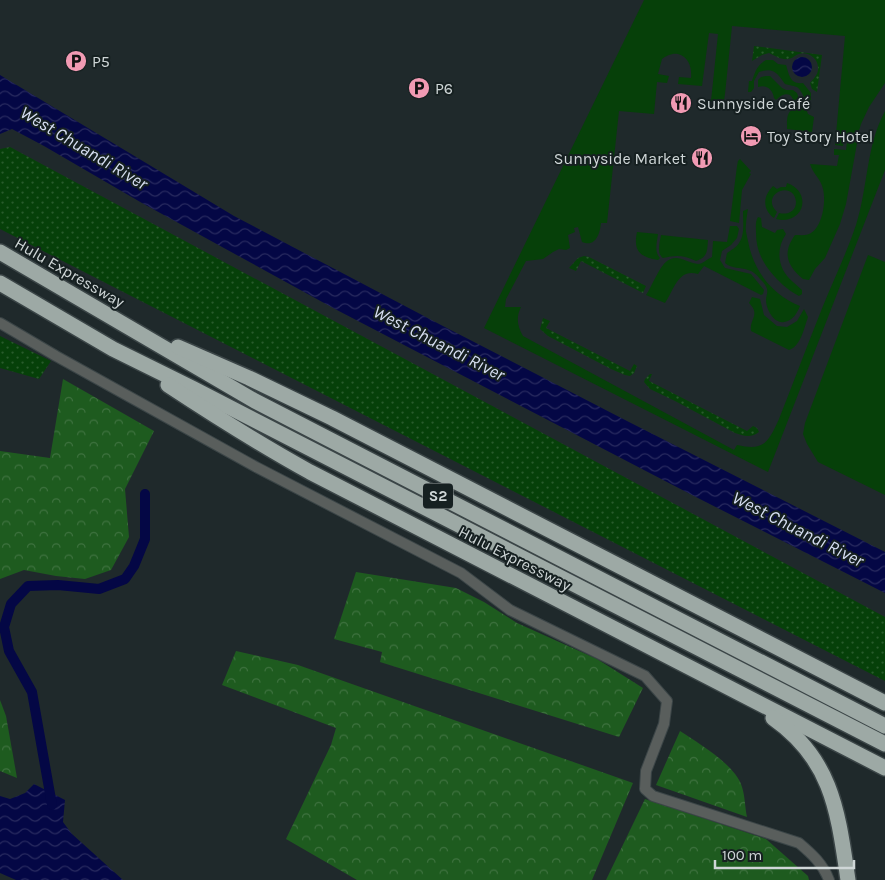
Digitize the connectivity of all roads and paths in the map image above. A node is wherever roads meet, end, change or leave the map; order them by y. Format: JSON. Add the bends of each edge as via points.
{"nodes":[{"id":1,"x":0,"y":252,"type":"edge"},
{"id":2,"x":0,"y":283,"type":"edge"},
{"id":3,"x":0,"y":323,"type":"edge"},
{"id":4,"x":123,"y":323,"type":"junction"},
{"id":5,"x":113,"y":349,"type":"junction"},
{"id":6,"x":595,"y":619,"type":"junction"},
{"id":7,"x":722,"y":619,"type":"junction"},
{"id":8,"x":885,"y":695,"type":"edge"},
{"id":9,"x":885,"y":702,"type":"edge"},
{"id":10,"x":885,"y":726,"type":"edge"},
{"id":11,"x":885,"y":744,"type":"edge"},
{"id":12,"x":885,"y":768,"type":"edge"},
{"id":13,"x":829,"y":880,"type":"edge"},
{"id":14,"x":848,"y":880,"type":"edge"}],
"edges":[{"from":1,"to":4,"type":"highway","name":"Hulu Expressway","number":"S2"},
{"from":2,"to":5,"type":"highway","name":"Hulu Expressway","number":"S2"},
{"from":3,"to":13,"type":"street","via":[[256,467],[461,573],[510,610],[645,676],[667,701],[664,724],[646,771],[645,789],[652,796],[799,843],[814,855]]},
{"from":4,"to":7,"type":"highway","name":"Hulu Expressway","number":"S2","via":[[332,418]]},
{"from":4,"to":10,"type":"highway","name":"Hulu Expressway","number":"S2","via":[[272,410]]},
{"from":5,"to":6,"type":"highway","name":"Hulu Expressway","number":"S2","via":[[280,456]]},
{"from":5,"to":11,"type":"highway","name":"Hulu Expressway","number":"S2"},
{"from":6,"to":12,"type":"highway","name":"Hulu Expressway","number":"S2"},
{"from":6,"to":14,"type":"highway","via":[[761,710],[799,739],[811,754],[831,792]]},
{"from":7,"to":8,"type":"highway"},
{"from":7,"to":9,"type":"highway","name":"Hulu Expressway","number":"S2"}]}
